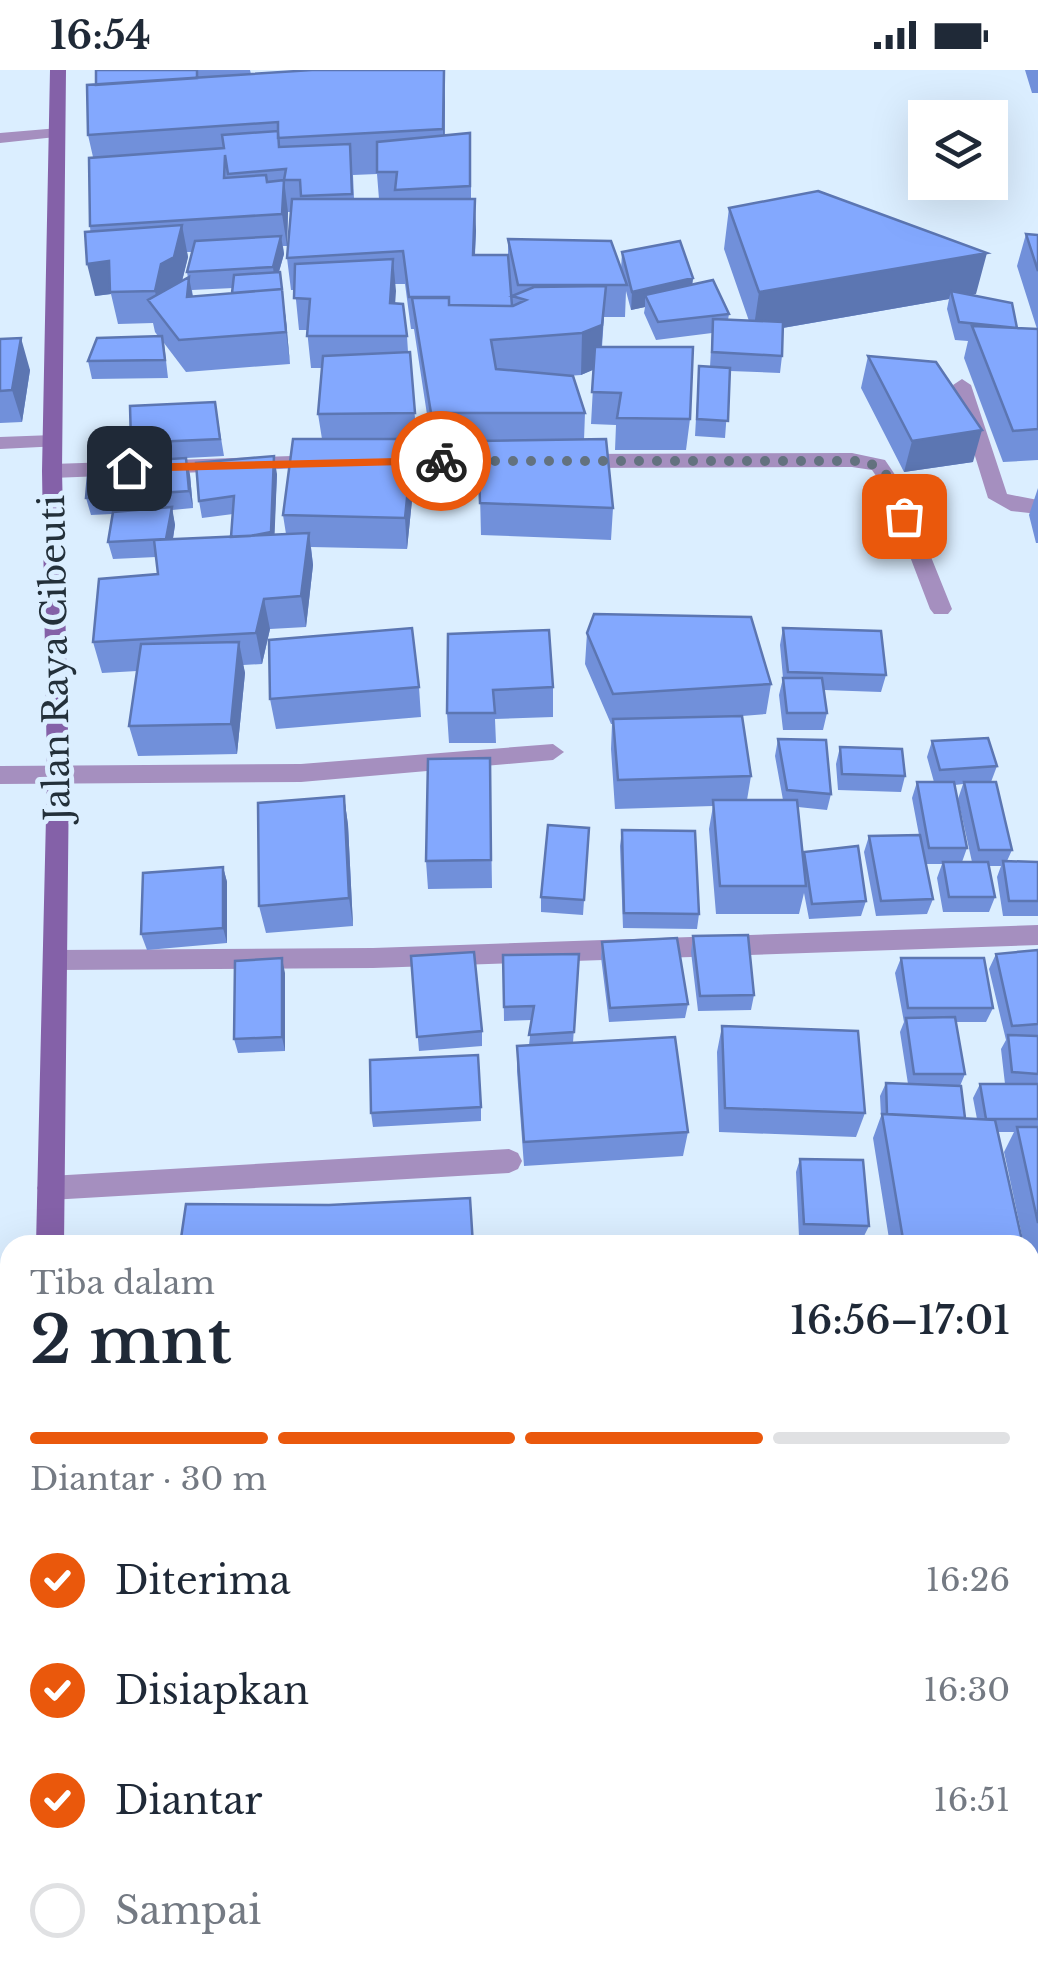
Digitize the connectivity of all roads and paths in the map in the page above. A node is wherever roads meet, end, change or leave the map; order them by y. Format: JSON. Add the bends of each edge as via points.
{"nodes":[{"id":1,"x":58,"y":70,"type":"edge"},
{"id":2,"x":59,"y":134,"type":"junction"},
{"id":3,"x":0,"y":138,"type":"edge"},
{"id":4,"x":962,"y":385,"type":"dead end"},
{"id":5,"x":53,"y":441,"type":"junction"},
{"id":6,"x":0,"y":443,"type":"edge"},
{"id":7,"x":52,"y":471,"type":"junction"},
{"id":8,"x":1038,"y":507,"type":"edge"},
{"id":9,"x":940,"y":609,"type":"dead end"},
{"id":10,"x":553,"y":752,"type":"dead end"},
{"id":11,"x":58,"y":774,"type":"junction"},
{"id":12,"x":0,"y":775,"type":"edge"},
{"id":13,"x":1038,"y":934,"type":"edge"},
{"id":14,"x":56,"y":960,"type":"junction"},
{"id":15,"x":509,"y":1161,"type":"dead end"},
{"id":16,"x":50,"y":1188,"type":"junction"},
{"id":17,"x":50,"y":1235,"type":"edge"}],
"edges":[{"from":1,"to":2,"type":"main road","name":"Jalan Raya Cibeuti"},
{"from":2,"to":3,"type":"street"},
{"from":2,"to":5,"type":"main road","name":"Jalan Raya Cibeuti"},
{"from":4,"to":8,"type":"street","via":[[998,498]]},
{"from":5,"to":6,"type":"street"},
{"from":5,"to":7,"type":"main road","name":"Jalan Raya Cibeuti"},
{"from":7,"to":9,"type":"street","via":[[852,460],[878,465],[892,485]]},
{"from":7,"to":11,"type":"main road","name":"Jalan Raya Cibeuti"},
{"from":10,"to":11,"type":"street","via":[[301,773]]},
{"from":11,"to":12,"type":"street"},
{"from":11,"to":14,"type":"main road","name":"Jalan Raya Cibeuti"},
{"from":13,"to":14,"type":"street","via":[[373,958]]},
{"from":14,"to":16,"type":"main road","name":"Jalan Raya Cibeuti"},
{"from":15,"to":16,"type":"street"},
{"from":16,"to":17,"type":"main road","name":"Jalan Raya Cibeuti"}]}
